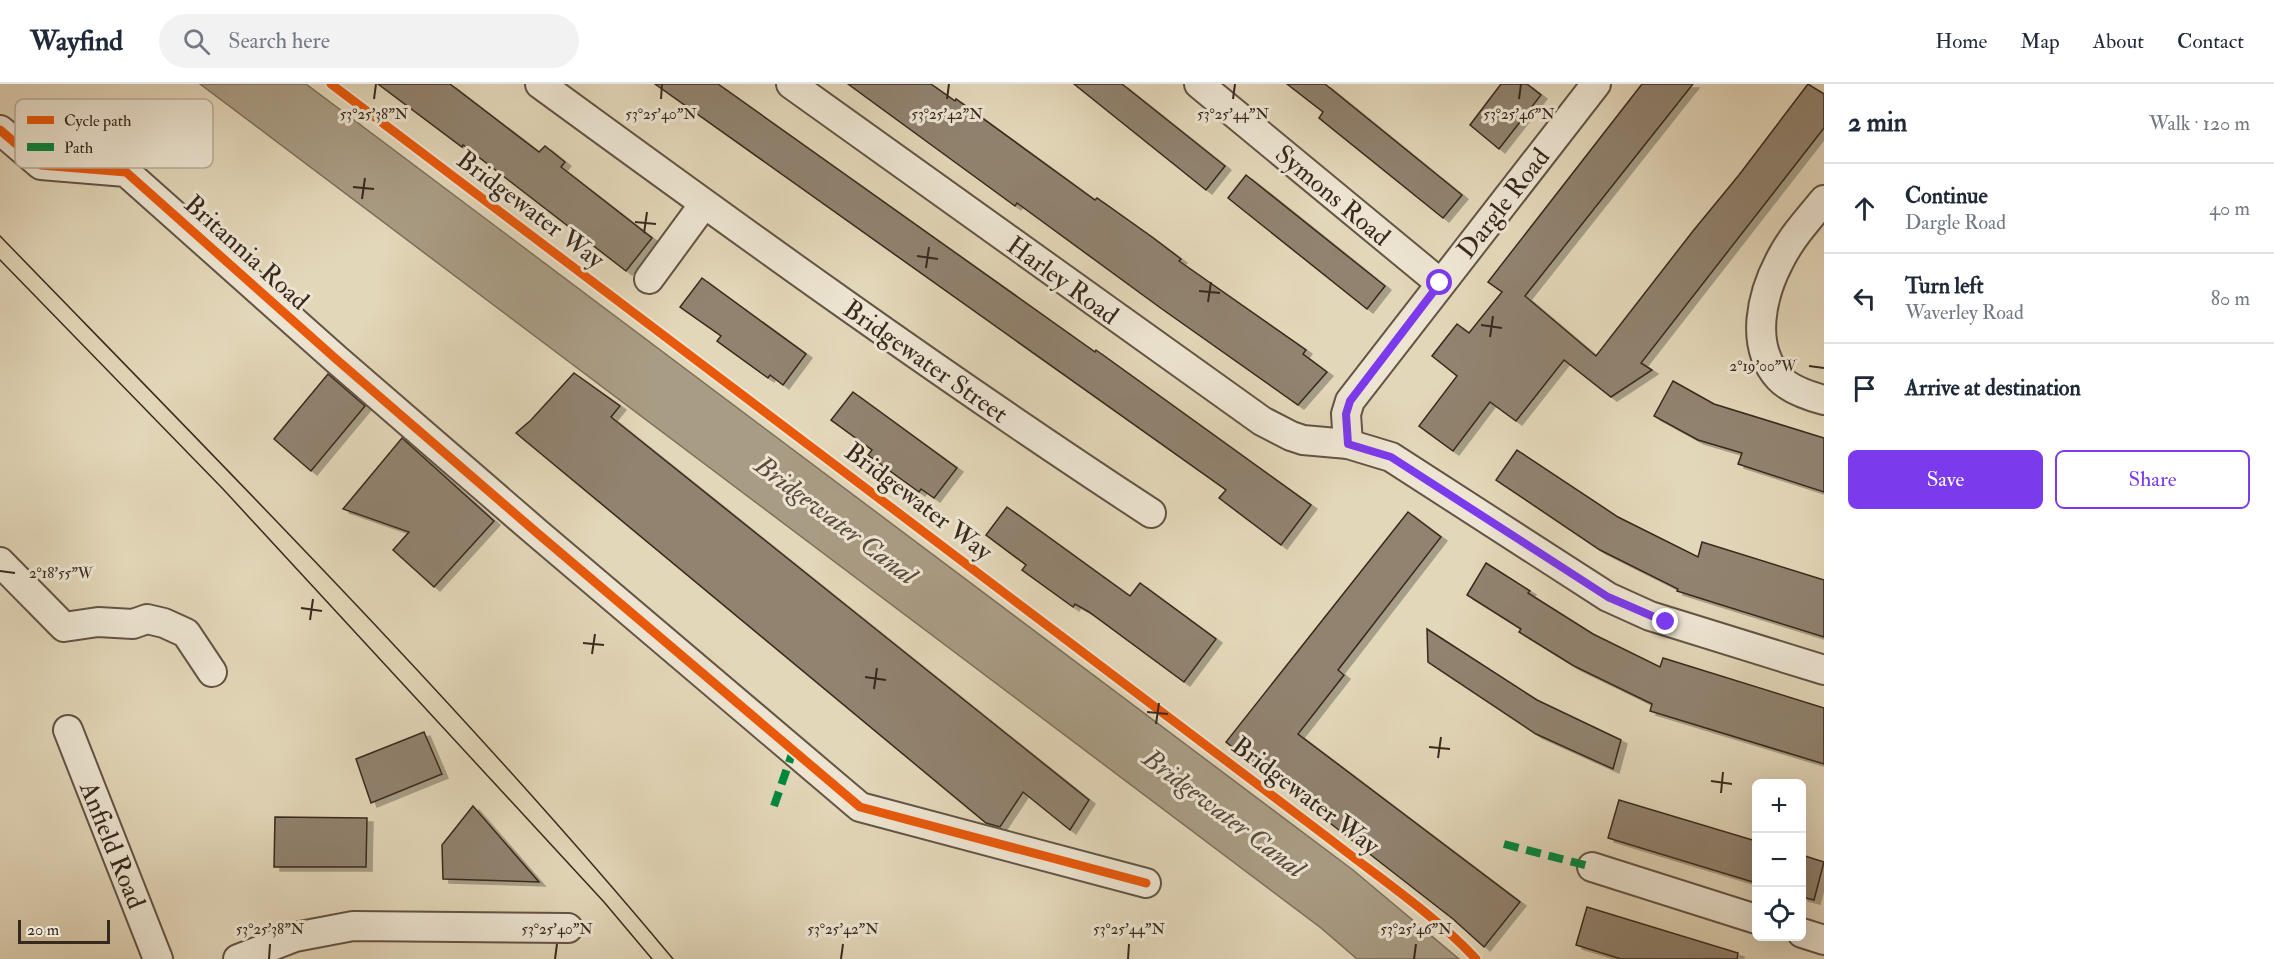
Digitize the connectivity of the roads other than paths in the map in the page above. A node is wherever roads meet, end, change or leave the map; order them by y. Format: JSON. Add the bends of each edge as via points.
{"nodes":[{"id":1,"x":540,"y":84,"type":"edge"},
{"id":2,"x":791,"y":84,"type":"edge"},
{"id":3,"x":1199,"y":84,"type":"edge"},
{"id":4,"x":1596,"y":84,"type":"edge"},
{"id":5,"x":0,"y":130,"type":"edge"},
{"id":6,"x":15,"y":143,"type":"edge"},
{"id":7,"x":77,"y":168,"type":"edge"},
{"id":8,"x":1824,"y":200,"type":"edge"},
{"id":9,"x":704,"y":204,"type":"junction"},
{"id":10,"x":649,"y":279,"type":"dead end"},
{"id":11,"x":1440,"y":283,"type":"junction"},
{"id":12,"x":1824,"y":400,"type":"edge"},
{"id":13,"x":1348,"y":444,"type":"junction"},
{"id":14,"x":1152,"y":513,"type":"dead end"},
{"id":15,"x":0,"y":562,"type":"edge"},
{"id":16,"x":1824,"y":670,"type":"edge"},
{"id":17,"x":212,"y":672,"type":"dead end"},
{"id":18,"x":68,"y":730,"type":"dead end"},
{"id":19,"x":1592,"y":867,"type":"dead end"},
{"id":20,"x":1146,"y":883,"type":"dead end"},
{"id":21,"x":1752,"y":918,"type":"edge"},
{"id":22,"x":568,"y":928,"type":"dead end"},
{"id":23,"x":1806,"y":934,"type":"edge"},
{"id":24,"x":1824,"y":940,"type":"edge"},
{"id":25,"x":158,"y":959,"type":"edge"},
{"id":26,"x":238,"y":959,"type":"edge"}],
"edges":[{"from":1,"to":9,"type":"street","name":"Bridgewater Street"},
{"from":2,"to":13,"type":"street","name":"Harley Road","via":[[1257,418],[1303,440]]},
{"from":3,"to":11,"type":"street","name":"Symons Road"},
{"from":4,"to":11,"type":"street","name":"Dargle Road"},
{"from":5,"to":6,"type":"street","name":"Britannia Road"},
{"from":7,"to":20,"type":"street","name":"Britannia Road","via":[[126,172],[336,359],[860,807]]},
{"from":8,"to":12,"type":"street","via":[[1780,258],[1761,319],[1765,353],[1778,377],[1793,388]]},
{"from":9,"to":10,"type":"street"},
{"from":9,"to":14,"type":"street","name":"Bridgewater Street","via":[[1032,435]]},
{"from":11,"to":13,"type":"street","name":"Dargle Road","via":[[1350,401],[1346,414]]},
{"from":13,"to":16,"type":"street","name":"Harley Road","via":[[1391,457],[1411,468],[1608,597],[1666,622]]},
{"from":15,"to":17,"type":"street","via":[[64,627],[98,622],[134,624],[147,619],[164,623],[186,633]]},
{"from":18,"to":25,"type":"street","name":"Anfield Road"},
{"from":19,"to":21,"type":"street"},
{"from":22,"to":26,"type":"street","via":[[353,926],[295,937]]},
{"from":23,"to":24,"type":"street"}]}
